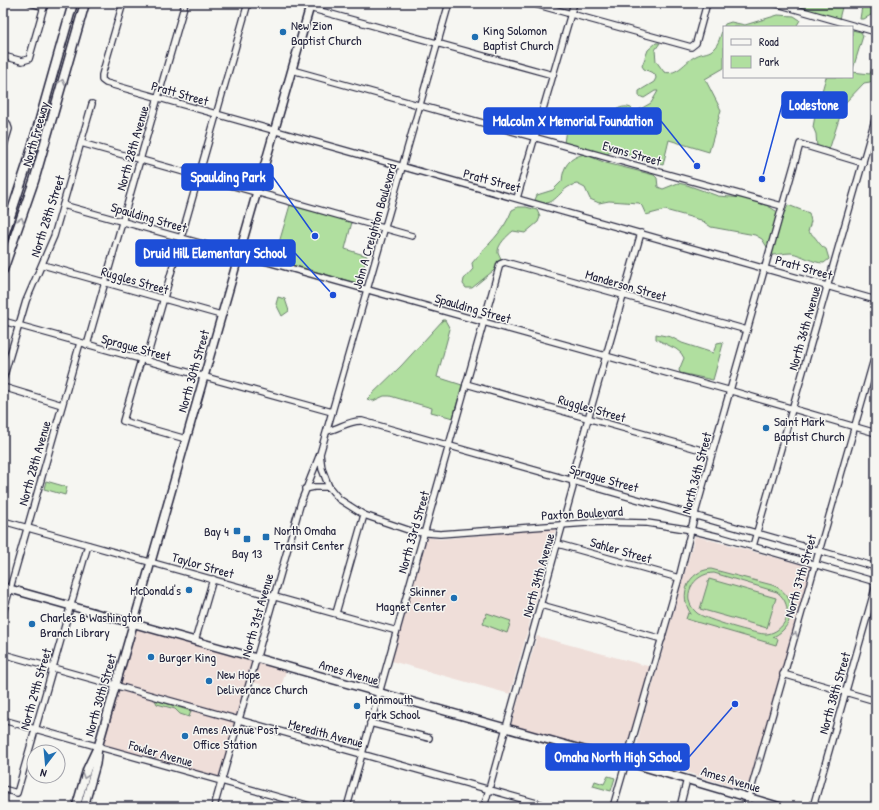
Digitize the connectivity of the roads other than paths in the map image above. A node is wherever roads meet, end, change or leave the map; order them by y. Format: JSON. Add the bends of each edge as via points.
{"nodes":[{"id":1,"x":31,"y":3,"type":"edge"},
{"id":2,"x":73,"y":3,"type":"edge"},
{"id":3,"x":85,"y":3,"type":"edge"},
{"id":4,"x":123,"y":3,"type":"edge"},
{"id":5,"x":185,"y":3,"type":"edge"},
{"id":6,"x":248,"y":3,"type":"edge"},
{"id":7,"x":291,"y":3,"type":"edge"},
{"id":8,"x":448,"y":3,"type":"edge"},
{"id":9,"x":531,"y":3,"type":"edge"},
{"id":10,"x":574,"y":3,"type":"edge"},
{"id":11,"x":707,"y":3,"type":"edge"},
{"id":12,"x":774,"y":3,"type":"edge"},
{"id":13,"x":45,"y":5,"type":"edge"},
{"id":14,"x":310,"y":6,"type":"edge"},
{"id":15,"x":571,"y":14,"type":"junction"},
{"id":16,"x":876,"y":32,"type":"edge"},
{"id":17,"x":437,"y":44,"type":"junction"},
{"id":18,"x":3,"y":56,"type":"edge"},
{"id":19,"x":292,"y":70,"type":"junction"},
{"id":20,"x":553,"y":75,"type":"junction"},
{"id":21,"x":158,"y":98,"type":"junction"},
{"id":22,"x":92,"y":104,"type":"dead end"},
{"id":23,"x":420,"y":105,"type":"junction"},
{"id":24,"x":216,"y":114,"type":"junction"},
{"id":25,"x":876,"y":116,"type":"edge"},
{"id":26,"x":3,"y":122,"type":"edge"},
{"id":27,"x":274,"y":130,"type":"junction"},
{"id":28,"x":536,"y":137,"type":"junction"},
{"id":29,"x":81,"y":143,"type":"junction"},
{"id":30,"x":3,"y":149,"type":"edge"},
{"id":31,"x":140,"y":160,"type":"junction"},
{"id":32,"x":863,"y":163,"type":"junction"},
{"id":33,"x":402,"y":166,"type":"junction"},
{"id":34,"x":198,"y":176,"type":"junction"},
{"id":35,"x":256,"y":192,"type":"junction"},
{"id":36,"x":517,"y":198,"type":"junction"},
{"id":37,"x":63,"y":205,"type":"junction"},
{"id":38,"x":782,"y":206,"type":"junction"},
{"id":39,"x":122,"y":221,"type":"junction"},
{"id":40,"x":385,"y":228,"type":"junction"},
{"id":41,"x":641,"y":233,"type":"junction"},
{"id":42,"x":412,"y":236,"type":"dead end"},
{"id":43,"x":3,"y":238,"type":"edge"},
{"id":44,"x":181,"y":238,"type":"junction"},
{"id":45,"x":239,"y":254,"type":"junction"},
{"id":46,"x":500,"y":264,"type":"joint"},
{"id":47,"x":43,"y":265,"type":"junction"},
{"id":48,"x":764,"y":267,"type":"junction"},
{"id":49,"x":3,"y":270,"type":"edge"},
{"id":50,"x":105,"y":283,"type":"junction"},
{"id":51,"x":828,"y":286,"type":"junction"},
{"id":52,"x":367,"y":290,"type":"junction"},
{"id":53,"x":623,"y":295,"type":"junction"},
{"id":54,"x":163,"y":299,"type":"junction"},
{"id":55,"x":876,"y":300,"type":"edge"},
{"id":56,"x":221,"y":315,"type":"junction"},
{"id":57,"x":3,"y":321,"type":"edge"},
{"id":58,"x":483,"y":322,"type":"junction"},
{"id":59,"x":18,"y":326,"type":"junction"},
{"id":60,"x":747,"y":330,"type":"junction"},
{"id":61,"x":80,"y":343,"type":"junction"},
{"id":62,"x":87,"y":345,"type":"junction"},
{"id":63,"x":876,"y":352,"type":"edge"},
{"id":64,"x":606,"y":357,"type":"junction"},
{"id":65,"x":143,"y":361,"type":"junction"},
{"id":66,"x":204,"y":377,"type":"junction"},
{"id":67,"x":3,"y":379,"type":"edge"},
{"id":68,"x":466,"y":384,"type":"junction"},
{"id":69,"x":3,"y":387,"type":"edge"},
{"id":70,"x":730,"y":391,"type":"junction"},
{"id":71,"x":62,"y":405,"type":"junction"},
{"id":72,"x":793,"y":409,"type":"junction"},
{"id":73,"x":332,"y":412,"type":"junction"},
{"id":74,"x":588,"y":418,"type":"junction"},
{"id":75,"x":854,"y":427,"type":"junction"},
{"id":76,"x":327,"y":431,"type":"junction"},
{"id":77,"x":876,"y":433,"type":"edge"},
{"id":78,"x":186,"y":439,"type":"junction"},
{"id":79,"x":448,"y":446,"type":"junction"},
{"id":80,"x":712,"y":453,"type":"junction"},
{"id":81,"x":320,"y":454,"type":"junction"},
{"id":82,"x":573,"y":481,"type":"junction"},
{"id":83,"x":329,"y":488,"type":"junction"},
{"id":84,"x":305,"y":489,"type":"junction"},
{"id":85,"x":364,"y":515,"type":"junction"},
{"id":86,"x":696,"y":515,"type":"junction"},
{"id":87,"x":3,"y":521,"type":"edge"},
{"id":88,"x":563,"y":525,"type":"junction"},
{"id":89,"x":27,"y":528,"type":"junction"},
{"id":90,"x":692,"y":530,"type":"junction"},
{"id":91,"x":757,"y":532,"type":"junction"},
{"id":92,"x":424,"y":534,"type":"junction"},
{"id":93,"x":558,"y":544,"type":"junction"},
{"id":94,"x":88,"y":545,"type":"junction"},
{"id":95,"x":753,"y":546,"type":"junction"},
{"id":96,"x":819,"y":551,"type":"junction"},
{"id":97,"x":151,"y":562,"type":"junction"},
{"id":98,"x":815,"y":563,"type":"junction"},
{"id":99,"x":876,"y":567,"type":"edge"},
{"id":100,"x":679,"y":578,"type":"junction"},
{"id":101,"x":213,"y":579,"type":"junction"},
{"id":102,"x":876,"y":582,"type":"edge"},
{"id":103,"x":876,"y":585,"type":"edge"},
{"id":104,"x":6,"y":588,"type":"edge"},
{"id":105,"x":274,"y":596,"type":"junction"},
{"id":106,"x":541,"y":605,"type":"junction"},
{"id":107,"x":71,"y":606,"type":"junction"},
{"id":108,"x":3,"y":613,"type":"edge"},
{"id":109,"x":336,"y":613,"type":"junction"},
{"id":110,"x":133,"y":624,"type":"junction"},
{"id":111,"x":397,"y":631,"type":"junction"},
{"id":112,"x":662,"y":639,"type":"junction"},
{"id":113,"x":195,"y":641,"type":"junction"},
{"id":114,"x":3,"y":654,"type":"edge"},
{"id":115,"x":256,"y":658,"type":"junction"},
{"id":116,"x":53,"y":668,"type":"junction"},
{"id":117,"x":783,"y":674,"type":"junction"},
{"id":118,"x":116,"y":686,"type":"junction"},
{"id":119,"x":846,"y":692,"type":"junction"},
{"id":120,"x":379,"y":693,"type":"junction"},
{"id":121,"x":876,"y":701,"type":"edge"},
{"id":122,"x":3,"y":720,"type":"edge"},
{"id":123,"x":239,"y":720,"type":"junction"},
{"id":124,"x":370,"y":723,"type":"junction"},
{"id":125,"x":506,"y":728,"type":"junction"},
{"id":126,"x":35,"y":729,"type":"junction"},
{"id":127,"x":429,"y":738,"type":"dead end"},
{"id":128,"x":98,"y":747,"type":"junction"},
{"id":129,"x":362,"y":754,"type":"junction"},
{"id":130,"x":627,"y":762,"type":"junction"},
{"id":131,"x":688,"y":779,"type":"junction"},
{"id":132,"x":221,"y":781,"type":"junction"},
{"id":133,"x":3,"y":789,"type":"edge"},
{"id":134,"x":489,"y":789,"type":"junction"},
{"id":135,"x":748,"y":797,"type":"junction"},
{"id":136,"x":76,"y":807,"type":"edge"},
{"id":137,"x":84,"y":807,"type":"edge"},
{"id":138,"x":214,"y":807,"type":"edge"},
{"id":139,"x":314,"y":807,"type":"edge"},
{"id":140,"x":347,"y":807,"type":"edge"},
{"id":141,"x":484,"y":807,"type":"edge"},
{"id":142,"x":551,"y":807,"type":"edge"},
{"id":143,"x":613,"y":807,"type":"edge"},
{"id":144,"x":680,"y":807,"type":"edge"},
{"id":145,"x":746,"y":807,"type":"edge"},
{"id":146,"x":781,"y":807,"type":"edge"},
{"id":147,"x":813,"y":807,"type":"edge"}],
"edges":[{"from":1,"to":13,"type":"street"},
{"from":2,"to":43,"type":"highway","name":"North Freeway","via":[[27,165]]},
{"from":49,"to":3,"type":"highway","name":"North Freeway","one_way":true,"via":[[32,187]]},
{"from":4,"to":21,"type":"street","name":"Pratt Street","via":[[102,80]]},
{"from":5,"to":21,"type":"street","name":"North 28th Avenue"},
{"from":6,"to":24,"type":"street"},
{"from":7,"to":14,"type":"street"},
{"from":8,"to":17,"type":"street","name":"John A Creighton Boulevard"},
{"from":9,"to":15,"type":"street"},
{"from":10,"to":15,"type":"street"},
{"from":11,"to":15,"type":"street","via":[[694,46]]},
{"from":12,"to":16,"type":"street"},
{"from":13,"to":18,"type":"street","via":[[30,57],[26,61]]},
{"from":14,"to":17,"type":"street"},
{"from":14,"to":19,"type":"main road","name":"North 30th Street"},
{"from":15,"to":20,"type":"street"},
{"from":17,"to":20,"type":"street"},
{"from":17,"to":23,"type":"street","name":"John A Creighton Boulevard"},
{"from":19,"to":23,"type":"street","name":"Evans Street"},
{"from":19,"to":27,"type":"main road","name":"North 30th Street"},
{"from":20,"to":28,"type":"street"},
{"from":21,"to":24,"type":"street","name":"Pratt Street"},
{"from":21,"to":31,"type":"street","name":"North 28th Avenue"},
{"from":22,"to":29,"type":"street","name":"North 28th Street"},
{"from":23,"to":28,"type":"street","name":"Evans Street"},
{"from":23,"to":33,"type":"street","name":"John A Creighton Boulevard"},
{"from":24,"to":27,"type":"street","name":"Pratt Street"},
{"from":24,"to":34,"type":"street"},
{"from":25,"to":32,"type":"street","name":"North 36th Avenue"},
{"from":26,"to":30,"type":"street","via":[[8,126]]},
{"from":27,"to":33,"type":"street","name":"Pratt Street"},
{"from":27,"to":35,"type":"main road","name":"North 30th Street"},
{"from":28,"to":36,"type":"street"},
{"from":28,"to":38,"type":"street","name":"Evans Street"},
{"from":29,"to":31,"type":"street"},
{"from":29,"to":37,"type":"street","name":"North 28th Street"},
{"from":31,"to":34,"type":"street"},
{"from":31,"to":39,"type":"street","name":"North 28th Avenue"},
{"from":32,"to":38,"type":"street","name":"North 36th Street","via":[[800,144]]},
{"from":32,"to":51,"type":"street","name":"North 36th Avenue"},
{"from":33,"to":36,"type":"street","name":"Pratt Street"},
{"from":33,"to":40,"type":"street","name":"John A Creighton Boulevard"},
{"from":34,"to":35,"type":"street"},
{"from":34,"to":44,"type":"street"},
{"from":35,"to":40,"type":"street"},
{"from":35,"to":45,"type":"main road","name":"North 30th Street"},
{"from":36,"to":41,"type":"street","name":"Pratt Street"},
{"from":37,"to":39,"type":"street","name":"Spaulding Street"},
{"from":37,"to":47,"type":"street","name":"North 28th Street"},
{"from":38,"to":48,"type":"street","name":"North 36th Street"},
{"from":39,"to":44,"type":"street","name":"Spaulding Street"},
{"from":39,"to":50,"type":"street","name":"North 28th Avenue"},
{"from":40,"to":42,"type":"street"},
{"from":40,"to":52,"type":"street","name":"John A Creighton Boulevard"},
{"from":41,"to":48,"type":"street","name":"Pratt Street"},
{"from":41,"to":53,"type":"street","name":"North 34th Avenue"},
{"from":44,"to":45,"type":"street","name":"Spaulding Street"},
{"from":44,"to":54,"type":"street"},
{"from":45,"to":52,"type":"street","name":"Spaulding Street"},
{"from":45,"to":56,"type":"main road","name":"North 30th Street"},
{"from":46,"to":53,"type":"street","name":"Manderson Street","via":[[505,262]]},
{"from":46,"to":58,"type":"street","name":"North 33rd Street"},
{"from":47,"to":50,"type":"street","name":"Ruggles Street"},
{"from":47,"to":59,"type":"street","name":"North 28th Street","via":[[28,294]]},
{"from":48,"to":51,"type":"street","name":"Pratt Street"},
{"from":48,"to":60,"type":"street","name":"North 36th Street"},
{"from":50,"to":54,"type":"street","name":"Ruggles Street"},
{"from":50,"to":62,"type":"street","name":"North 28th Avenue"},
{"from":51,"to":55,"type":"street","name":"Pratt Street"},
{"from":51,"to":72,"type":"street","name":"North 36th Avenue"},
{"from":52,"to":58,"type":"street","name":"Spaulding Street"},
{"from":52,"to":73,"type":"street","name":"John A Creighton Boulevard"},
{"from":53,"to":60,"type":"street","name":"Manderson Street"},
{"from":53,"to":64,"type":"street","name":"North 34th Avenue"},
{"from":54,"to":56,"type":"street","name":"Ruggles Street"},
{"from":54,"to":65,"type":"street"},
{"from":56,"to":66,"type":"main road","name":"North 30th Street"},
{"from":57,"to":59,"type":"street","name":"Sprague Street"},
{"from":58,"to":64,"type":"street","name":"Spaulding Street"},
{"from":58,"to":68,"type":"street","name":"North 33rd Street"},
{"from":59,"to":61,"type":"street","name":"Sprague Street"},
{"from":59,"to":67,"type":"street","name":"North 28th Street"},
{"from":60,"to":70,"type":"street","name":"North 36th Street"},
{"from":61,"to":62,"type":"street","name":"Sprague Street"},
{"from":61,"to":71,"type":"street","name":"North 28th Avenue"},
{"from":62,"to":65,"type":"street","name":"Sprague Street"},
{"from":63,"to":75,"type":"street","name":"North 37th Street"},
{"from":64,"to":70,"type":"street","name":"Spaulding Street"},
{"from":64,"to":74,"type":"street","name":"North 34th Avenue"},
{"from":65,"to":66,"type":"street","name":"Sprague Street"},
{"from":65,"to":78,"type":"street","via":[[123,422]]},
{"from":66,"to":73,"type":"street","name":"Sprague Street"},
{"from":66,"to":78,"type":"main road","name":"North 30th Street"},
{"from":68,"to":74,"type":"street","name":"Ruggles Street"},
{"from":68,"to":79,"type":"street","name":"North 33rd Street"},
{"from":69,"to":71,"type":"street"},
{"from":70,"to":72,"type":"street","name":"Spaulding Street"},
{"from":70,"to":80,"type":"street","name":"North 36th Street"},
{"from":71,"to":89,"type":"street","name":"North 28th Avenue"},
{"from":72,"to":75,"type":"street","name":"Spaulding Street"},
{"from":72,"to":91,"type":"street","name":"North 36th Avenue"},
{"from":73,"to":76,"type":"street","name":"John A Creighton Boulevard"},
{"from":74,"to":80,"type":"street","name":"Ruggles Street"},
{"from":74,"to":82,"type":"street","name":"North 34th Avenue","via":[[572,475]]},
{"from":75,"to":77,"type":"street","name":"Spaulding Street"},
{"from":75,"to":96,"type":"street","name":"North 37th Street"},
{"from":76,"to":79,"type":"street","name":"Sprague Street","via":[[336,430],[354,421],[362,421]]},
{"from":76,"to":81,"type":"street","name":"John A Creighton Boulevard"},
{"from":78,"to":97,"type":"main road","name":"North 30th Street"},
{"from":79,"to":82,"type":"street","name":"Sprague Street"},
{"from":79,"to":92,"type":"street","name":"North 33rd Street"},
{"from":80,"to":86,"type":"street","name":"North 36th Street"},
{"from":81,"to":83,"type":"street","name":"Paxton Boulevard"},
{"from":81,"to":84,"type":"street","name":"North 31st Avenue"},
{"from":82,"to":86,"type":"street","name":"Sprague Street"},
{"from":82,"to":88,"type":"street","name":"North 34th Avenue"},
{"from":83,"to":84,"type":"street"},
{"from":83,"to":85,"type":"street","name":"Paxton Boulevard","via":[[344,503]]},
{"from":84,"to":105,"type":"street","name":"North 31st Avenue"},
{"from":85,"to":92,"type":"street","name":"Paxton Boulevard"},
{"from":85,"to":109,"type":"street"},
{"from":86,"to":90,"type":"street","name":"North 36th Street"},
{"from":86,"to":91,"type":"street","name":"Sprague Street"},
{"from":87,"to":89,"type":"street","name":"Taylor Street"},
{"from":88,"to":90,"type":"street","name":"Paxton Boulevard","via":[[631,522]]},
{"from":88,"to":92,"type":"street","name":"Paxton Boulevard","via":[[456,534]]},
{"from":88,"to":93,"type":"street","name":"North 34th Avenue"},
{"from":89,"to":94,"type":"street","name":"Taylor Street"},
{"from":89,"to":104,"type":"street","name":"North 28th Avenue"},
{"from":90,"to":95,"type":"street","name":"Paxton Boulevard"},
{"from":90,"to":100,"type":"street","name":"North 36th Street"},
{"from":91,"to":95,"type":"street","name":"North 36th Avenue"},
{"from":91,"to":96,"type":"street","name":"Sprague Street"},
{"from":92,"to":111,"type":"street","name":"North 33rd Street"},
{"from":93,"to":100,"type":"street","name":"Sahler Street"},
{"from":93,"to":106,"type":"street","name":"North 34th Avenue"},
{"from":94,"to":97,"type":"street","name":"Taylor Street"},
{"from":94,"to":107,"type":"street","name":"North 29th Street"},
{"from":95,"to":98,"type":"street","name":"Paxton Boulevard"},
{"from":96,"to":98,"type":"street","name":"North 37th Street"},
{"from":96,"to":99,"type":"street","name":"Sprague Street"},
{"from":97,"to":101,"type":"street","name":"Taylor Street"},
{"from":97,"to":110,"type":"main road","name":"North 30th Street"},
{"from":98,"to":102,"type":"street","name":"Paxton Boulevard"},
{"from":117,"to":98,"type":"street","name":"North 37th Street","one_way":true},
{"from":100,"to":112,"type":"street","name":"North 36th Street"},
{"from":101,"to":105,"type":"street","name":"Taylor Street"},
{"from":101,"to":113,"type":"street"},
{"from":103,"to":119,"type":"street","name":"North 38th Street"},
{"from":104,"to":107,"type":"main road","name":"Ames Avenue"},
{"from":104,"to":108,"type":"street","name":"North 28th Avenue"},
{"from":105,"to":109,"type":"street","name":"Taylor Street"},
{"from":105,"to":115,"type":"street","name":"North 31st Avenue"},
{"from":106,"to":112,"type":"street"},
{"from":106,"to":125,"type":"street","name":"North 34th Avenue"},
{"from":107,"to":110,"type":"main road","name":"Ames Avenue"},
{"from":107,"to":116,"type":"street","name":"North 29th Street"},
{"from":109,"to":111,"type":"street","name":"Taylor Street"},
{"from":110,"to":113,"type":"main road","name":"Ames Avenue"},
{"from":110,"to":118,"type":"main road","name":"North 30th Street"},
{"from":111,"to":120,"type":"street","name":"North 33rd Street"},
{"from":112,"to":130,"type":"street","name":"North 36th Street"},
{"from":113,"to":115,"type":"main road","name":"Ames Avenue"},
{"from":114,"to":116,"type":"street","name":"Meredith Avenue"},
{"from":115,"to":120,"type":"main road","name":"Ames Avenue"},
{"from":115,"to":123,"type":"street","name":"North 31st Avenue"},
{"from":116,"to":118,"type":"street","name":"Meredith Avenue"},
{"from":116,"to":126,"type":"street","name":"North 29th Street"},
{"from":117,"to":119,"type":"street"},
{"from":135,"to":117,"type":"street","name":"North 37th Street","one_way":true},
{"from":118,"to":123,"type":"street","name":"Meredith Avenue"},
{"from":118,"to":128,"type":"main road","name":"North 30th Street"},
{"from":119,"to":121,"type":"street"},
{"from":119,"to":147,"type":"street","name":"North 38th Street"},
{"from":120,"to":124,"type":"street","name":"North 33rd Street"},
{"from":120,"to":125,"type":"main road","name":"Ames Avenue"},
{"from":122,"to":126,"type":"street","name":"Fowler Avenue"},
{"from":123,"to":129,"type":"street","name":"Meredith Avenue"},
{"from":123,"to":132,"type":"street","name":"North 31st Avenue"},
{"from":124,"to":127,"type":"street"},
{"from":124,"to":129,"type":"street","name":"North 33rd Street"},
{"from":125,"to":130,"type":"main road","name":"Ames Avenue"},
{"from":125,"to":134,"type":"street","name":"North 34th Avenue"},
{"from":126,"to":128,"type":"street","name":"Fowler Avenue"},
{"from":126,"to":133,"type":"street","name":"North 29th Street","via":[[17,793]]},
{"from":128,"to":132,"type":"street","name":"Fowler Avenue"},
{"from":128,"to":136,"type":"main road","name":"North 30th Street","one_way":true,"via":[[87,769]]},
{"from":128,"to":137,"type":"main road","name":"North 30th Street"},
{"from":129,"to":134,"type":"street","name":"Meredith Avenue"},
{"from":129,"to":140,"type":"street","name":"North 33rd Street"},
{"from":130,"to":131,"type":"main road","name":"Ames Avenue"},
{"from":130,"to":143,"type":"street","name":"North 36th Street"},
{"from":131,"to":135,"type":"main road","name":"Ames Avenue"},
{"from":131,"to":144,"type":"street"},
{"from":132,"to":138,"type":"street","name":"North 31st Avenue"},
{"from":132,"to":139,"type":"street","name":"Fowler Avenue"},
{"from":134,"to":141,"type":"street","name":"North 34th Avenue"},
{"from":134,"to":142,"type":"street","name":"Meredith Avenue"},
{"from":135,"to":145,"type":"street","name":"North 37th Street"},
{"from":135,"to":146,"type":"main road","name":"Ames Avenue"}]}
